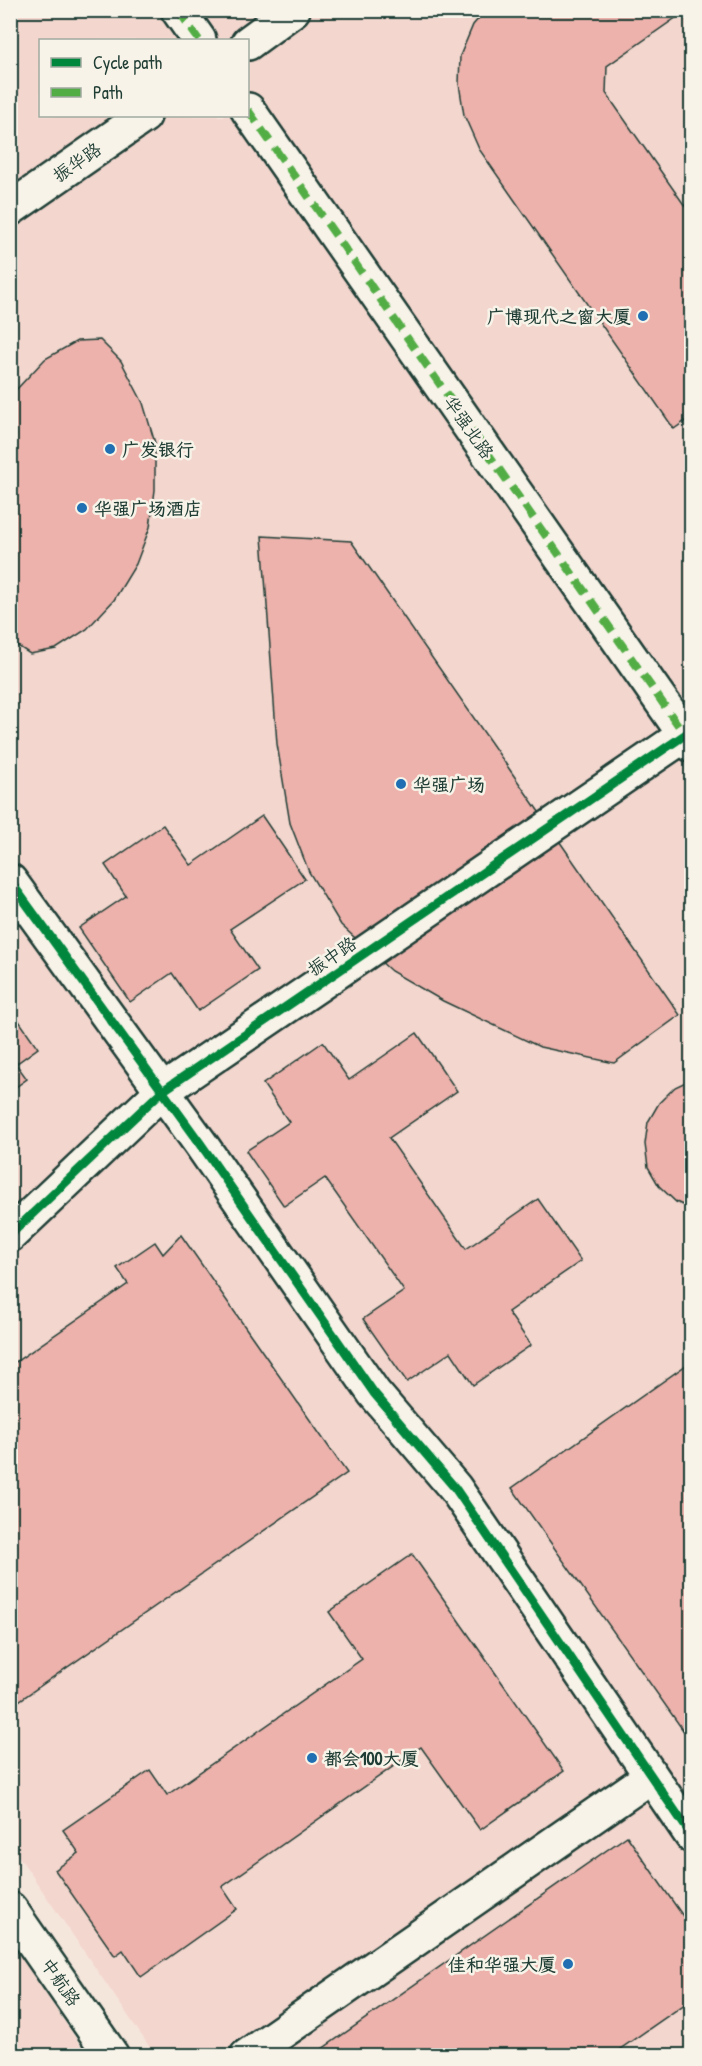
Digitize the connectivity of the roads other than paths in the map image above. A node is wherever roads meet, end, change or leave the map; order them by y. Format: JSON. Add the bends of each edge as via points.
{"nodes":[{"id":1,"x":178,"y":10,"type":"edge"},
{"id":2,"x":293,"y":10,"type":"edge"},
{"id":3,"x":198,"y":39,"type":"edge"},
{"id":4,"x":249,"y":42,"type":"edge"},
{"id":5,"x":249,"y":111,"type":"edge"},
{"id":6,"x":143,"y":117,"type":"edge"},
{"id":7,"x":10,"y":209,"type":"edge"},
{"id":8,"x":689,"y":736,"type":"edge"},
{"id":9,"x":10,"y":881,"type":"edge"},
{"id":10,"x":161,"y":1092,"type":"junction"},
{"id":11,"x":10,"y":1234,"type":"edge"},
{"id":12,"x":650,"y":1777,"type":"junction"},
{"id":13,"x":692,"y":1836,"type":"edge"},
{"id":14,"x":10,"y":1909,"type":"edge"},
{"id":15,"x":112,"y":2055,"type":"edge"},
{"id":16,"x":247,"y":2055,"type":"edge"}],
"edges":[{"from":1,"to":3,"type":"street"},
{"from":2,"to":4,"type":"street"},
{"from":5,"to":8,"type":"street","name":"华强北路"},
{"from":6,"to":7,"type":"street","name":"振华路"},
{"from":8,"to":10,"type":"street","name":"振中路"},
{"from":9,"to":10,"type":"street"},
{"from":10,"to":11,"type":"street","name":"振中路"},
{"from":10,"to":12,"type":"street","via":[[374,1393],[455,1488]]},
{"from":12,"to":13,"type":"street"},
{"from":12,"to":16,"type":"street"},
{"from":14,"to":15,"type":"street","name":"中航路"}]}
